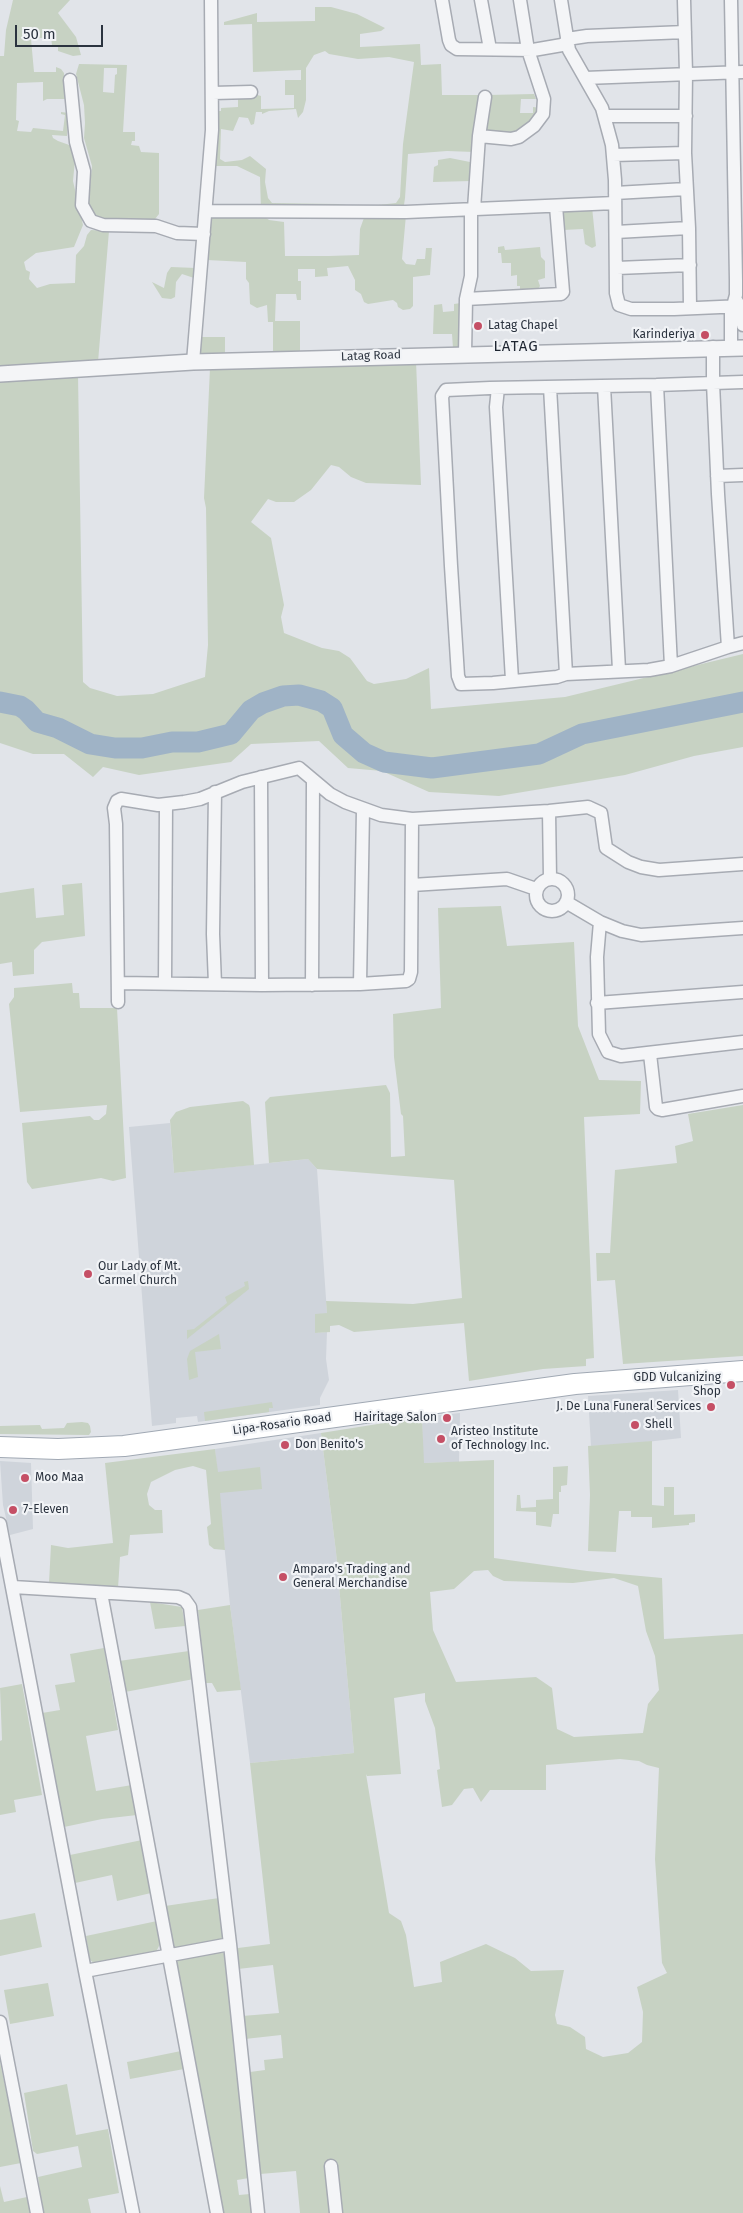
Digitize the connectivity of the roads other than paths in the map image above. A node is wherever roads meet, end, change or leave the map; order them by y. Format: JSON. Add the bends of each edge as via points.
{"nodes":[{"id":1,"x":212,"y":0,"type":"edge"},
{"id":2,"x":442,"y":0,"type":"edge"},
{"id":3,"x":481,"y":0,"type":"edge"},
{"id":4,"x":520,"y":0,"type":"edge"},
{"id":5,"x":562,"y":0,"type":"edge"},
{"id":6,"x":684,"y":0,"type":"edge"},
{"id":7,"x":731,"y":0,"type":"edge"},
{"id":8,"x":685,"y":32,"type":"junction"},
{"id":9,"x":567,"y":40,"type":"junction"},
{"id":10,"x":490,"y":49,"type":"junction"},
{"id":11,"x":528,"y":50,"type":"junction"},
{"id":12,"x":737,"y":72,"type":"edge"},
{"id":13,"x":686,"y":73,"type":"junction"},
{"id":14,"x":585,"y":78,"type":"junction"},
{"id":15,"x":70,"y":80,"type":"dead end"},
{"id":16,"x":251,"y":92,"type":"dead end"},
{"id":17,"x":213,"y":93,"type":"junction"},
{"id":18,"x":485,"y":97,"type":"dead end"},
{"id":19,"x":605,"y":116,"type":"junction"},
{"id":20,"x":686,"y":116,"type":"junction"},
{"id":21,"x":479,"y":136,"type":"junction"},
{"id":22,"x":685,"y":153,"type":"junction"},
{"id":23,"x":613,"y":155,"type":"junction"},
{"id":24,"x":686,"y":189,"type":"junction"},
{"id":25,"x":615,"y":198,"type":"junction"},
{"id":26,"x":556,"y":206,"type":"junction"},
{"id":27,"x":472,"y":209,"type":"junction"},
{"id":28,"x":206,"y":211,"type":"junction"},
{"id":29,"x":689,"y":228,"type":"junction"},
{"id":30,"x":616,"y":232,"type":"junction"},
{"id":31,"x":204,"y":234,"type":"junction"},
{"id":32,"x":690,"y":265,"type":"junction"},
{"id":33,"x":617,"y":268,"type":"junction"},
{"id":34,"x":466,"y":298,"type":"junction"},
{"id":35,"x":738,"y":304,"type":"edge"},
{"id":36,"x":690,"y":307,"type":"junction"},
{"id":37,"x":743,"y":325,"type":"edge"},
{"id":38,"x":713,"y":347,"type":"junction"},
{"id":39,"x":737,"y":348,"type":"edge"},
{"id":40,"x":465,"y":354,"type":"junction"},
{"id":41,"x":193,"y":362,"type":"junction"},
{"id":42,"x":0,"y":374,"type":"edge"},
{"id":43,"x":743,"y":382,"type":"edge"},
{"id":44,"x":713,"y":383,"type":"junction"},
{"id":45,"x":657,"y":385,"type":"junction"},
{"id":46,"x":604,"y":386,"type":"junction"},
{"id":47,"x":550,"y":387,"type":"junction"},
{"id":48,"x":498,"y":388,"type":"junction"},
{"id":49,"x":743,"y":475,"type":"edge"},
{"id":50,"x":718,"y":476,"type":"junction"},
{"id":51,"x":743,"y":643,"type":"edge"},
{"id":52,"x":728,"y":647,"type":"junction"},
{"id":53,"x":671,"y":666,"type":"junction"},
{"id":54,"x":619,"y":670,"type":"junction"},
{"id":55,"x":566,"y":674,"type":"junction"},
{"id":56,"x":512,"y":680,"type":"junction"},
{"id":57,"x":261,"y":777,"type":"junction"},
{"id":58,"x":314,"y":780,"type":"junction"},
{"id":59,"x":214,"y":792,"type":"junction"},
{"id":60,"x":166,"y":804,"type":"junction"},
{"id":61,"x":363,"y":809,"type":"junction"},
{"id":62,"x":548,"y":811,"type":"junction"},
{"id":63,"x":412,"y":819,"type":"junction"},
{"id":64,"x":743,"y":864,"type":"edge"},
{"id":65,"x":550,"y":878,"type":"junction"},
{"id":66,"x":412,"y":886,"type":"junction"},
{"id":67,"x":536,"y":889,"type":"junction"},
{"id":68,"x":566,"y":902,"type":"junction"},
{"id":69,"x":600,"y":922,"type":"junction"},
{"id":70,"x":743,"y":928,"type":"edge"},
{"id":71,"x":165,"y":982,"type":"junction"},
{"id":72,"x":118,"y":983,"type":"junction"},
{"id":73,"x":216,"y":984,"type":"junction"},
{"id":74,"x":360,"y":984,"type":"junction"},
{"id":75,"x":262,"y":985,"type":"junction"},
{"id":76,"x":312,"y":985,"type":"junction"},
{"id":77,"x":743,"y":992,"type":"edge"},
{"id":78,"x":118,"y":1002,"type":"dead end"},
{"id":79,"x":597,"y":1003,"type":"junction"},
{"id":80,"x":743,"y":1042,"type":"edge"},
{"id":81,"x":650,"y":1054,"type":"junction"},
{"id":82,"x":743,"y":1096,"type":"edge"},
{"id":83,"x":743,"y":1370,"type":"edge"},
{"id":84,"x":0,"y":1447,"type":"edge"},
{"id":85,"x":0,"y":1524,"type":"edge"},
{"id":86,"x":13,"y":1587,"type":"junction"},
{"id":87,"x":101,"y":1593,"type":"junction"},
{"id":88,"x":230,"y":1944,"type":"junction"},
{"id":89,"x":168,"y":1955,"type":"junction"},
{"id":90,"x":85,"y":1970,"type":"junction"},
{"id":91,"x":0,"y":2022,"type":"edge"},
{"id":92,"x":2,"y":2044,"type":"edge"},
{"id":93,"x":332,"y":2166,"type":"dead end"},
{"id":94,"x":37,"y":2213,"type":"edge"},
{"id":95,"x":133,"y":2213,"type":"edge"},
{"id":96,"x":217,"y":2213,"type":"edge"},
{"id":97,"x":258,"y":2213,"type":"edge"},
{"id":98,"x":336,"y":2213,"type":"edge"}],
"edges":[{"from":1,"to":17,"type":"street"},
{"from":2,"to":10,"type":"street","via":[[448,35],[454,48]]},
{"from":3,"to":10,"type":"street"},
{"from":4,"to":11,"type":"street"},
{"from":5,"to":9,"type":"street"},
{"from":6,"to":8,"type":"street"},
{"from":7,"to":12,"type":"street"},
{"from":8,"to":9,"type":"street","via":[[587,36]]},
{"from":8,"to":13,"type":"street"},
{"from":9,"to":11,"type":"street","via":[[562,44]]},
{"from":9,"to":14,"type":"street","via":[[573,60]]},
{"from":10,"to":11,"type":"street"},
{"from":11,"to":21,"type":"street","via":[[544,99],[545,106],[539,120],[519,138]]},
{"from":12,"to":13,"type":"street"},
{"from":12,"to":35,"type":"street"},
{"from":13,"to":14,"type":"street"},
{"from":13,"to":20,"type":"street"},
{"from":14,"to":19,"type":"street"},
{"from":15,"to":31,"type":"street","via":[[76,142],[84,171],[82,205],[91,221],[103,225],[156,226],[177,233]]},
{"from":16,"to":17,"type":"street"},
{"from":17,"to":28,"type":"street"},
{"from":18,"to":21,"type":"street"},
{"from":19,"to":20,"type":"street"},
{"from":19,"to":23,"type":"street"},
{"from":20,"to":22,"type":"street"},
{"from":21,"to":27,"type":"street"},
{"from":22,"to":23,"type":"street"},
{"from":22,"to":24,"type":"street"},
{"from":23,"to":25,"type":"street"},
{"from":24,"to":25,"type":"street"},
{"from":24,"to":29,"type":"street"},
{"from":25,"to":26,"type":"street"},
{"from":25,"to":30,"type":"street"},
{"from":26,"to":27,"type":"street"},
{"from":26,"to":34,"type":"street","via":[[563,292]]},
{"from":27,"to":28,"type":"street"},
{"from":27,"to":34,"type":"street","via":[[471,276]]},
{"from":28,"to":31,"type":"street"},
{"from":29,"to":30,"type":"street"},
{"from":29,"to":32,"type":"street"},
{"from":30,"to":33,"type":"street"},
{"from":31,"to":41,"type":"street"},
{"from":32,"to":33,"type":"street"},
{"from":32,"to":36,"type":"street"},
{"from":33,"to":36,"type":"street","via":[[617,299],[622,307]]},
{"from":34,"to":40,"type":"street"},
{"from":35,"to":36,"type":"street"},
{"from":35,"to":37,"type":"street"},
{"from":35,"to":39,"type":"street"},
{"from":38,"to":39,"type":"street","name":"Latag Road"},
{"from":38,"to":40,"type":"street","name":"Latag Road"},
{"from":38,"to":44,"type":"street"},
{"from":40,"to":41,"type":"street","name":"Latag Road"},
{"from":41,"to":42,"type":"street","name":"Latag Road"},
{"from":43,"to":44,"type":"street"},
{"from":44,"to":45,"type":"street"},
{"from":44,"to":50,"type":"street"},
{"from":45,"to":46,"type":"street"},
{"from":45,"to":53,"type":"street"},
{"from":46,"to":47,"type":"street"},
{"from":46,"to":54,"type":"street"},
{"from":47,"to":48,"type":"street"},
{"from":47,"to":55,"type":"street"},
{"from":48,"to":56,"type":"street","via":[[496,407]]},
{"from":48,"to":56,"type":"street","via":[[449,389],[442,396],[459,681],[467,685]]},
{"from":49,"to":50,"type":"street"},
{"from":50,"to":52,"type":"street"},
{"from":51,"to":52,"type":"street"},
{"from":52,"to":53,"type":"street"},
{"from":53,"to":54,"type":"street"},
{"from":54,"to":55,"type":"street"},
{"from":55,"to":56,"type":"street"},
{"from":57,"to":58,"type":"street","via":[[299,768]]},
{"from":57,"to":59,"type":"street"},
{"from":57,"to":75,"type":"street"},
{"from":58,"to":61,"type":"street","via":[[330,794]]},
{"from":58,"to":76,"type":"street"},
{"from":59,"to":60,"type":"street"},
{"from":59,"to":73,"type":"street"},
{"from":60,"to":71,"type":"street"},
{"from":60,"to":72,"type":"street","via":[[121,799],[114,808]]},
{"from":61,"to":63,"type":"street"},
{"from":61,"to":74,"type":"street"},
{"from":62,"to":63,"type":"street"},
{"from":62,"to":64,"type":"street","via":[[588,806],[596,809],[602,816],[606,848],[641,867],[659,870]]},
{"from":62,"to":65,"type":"street"},
{"from":63,"to":66,"type":"street"},
{"from":65,"to":67,"type":"street"},
{"from":65,"to":68,"type":"street","via":[[560,880],[567,888]]},
{"from":66,"to":67,"type":"street","via":[[507,880]]},
{"from":66,"to":74,"type":"street","via":[[409,979]]},
{"from":67,"to":68,"type":"street","via":[[536,900],[548,911],[558,910]]},
{"from":68,"to":69,"type":"street"},
{"from":69,"to":70,"type":"street","via":[[641,935]]},
{"from":69,"to":79,"type":"street"},
{"from":71,"to":72,"type":"street"},
{"from":71,"to":73,"type":"street"},
{"from":72,"to":78,"type":"street"},
{"from":73,"to":75,"type":"street"},
{"from":74,"to":76,"type":"street"},
{"from":75,"to":76,"type":"street"},
{"from":77,"to":79,"type":"street"},
{"from":79,"to":81,"type":"street","via":[[599,1034],[608,1052],[621,1056]]},
{"from":80,"to":81,"type":"street"},
{"from":81,"to":82,"type":"street","via":[[658,1109]]},
{"from":83,"to":84,"type":"main road","name":"Lipa-Rosario Road","via":[[519,1391],[124,1446]]},
{"from":85,"to":86,"type":"street"},
{"from":86,"to":87,"type":"street"},
{"from":86,"to":90,"type":"street"},
{"from":87,"to":88,"type":"street","via":[[178,1597],[190,1607]]},
{"from":87,"to":89,"type":"street"},
{"from":88,"to":89,"type":"street"},
{"from":88,"to":97,"type":"street"},
{"from":89,"to":90,"type":"street"},
{"from":89,"to":96,"type":"street"},
{"from":90,"to":95,"type":"street"},
{"from":91,"to":92,"type":"street"},
{"from":92,"to":94,"type":"street"},
{"from":93,"to":98,"type":"street"}]}
